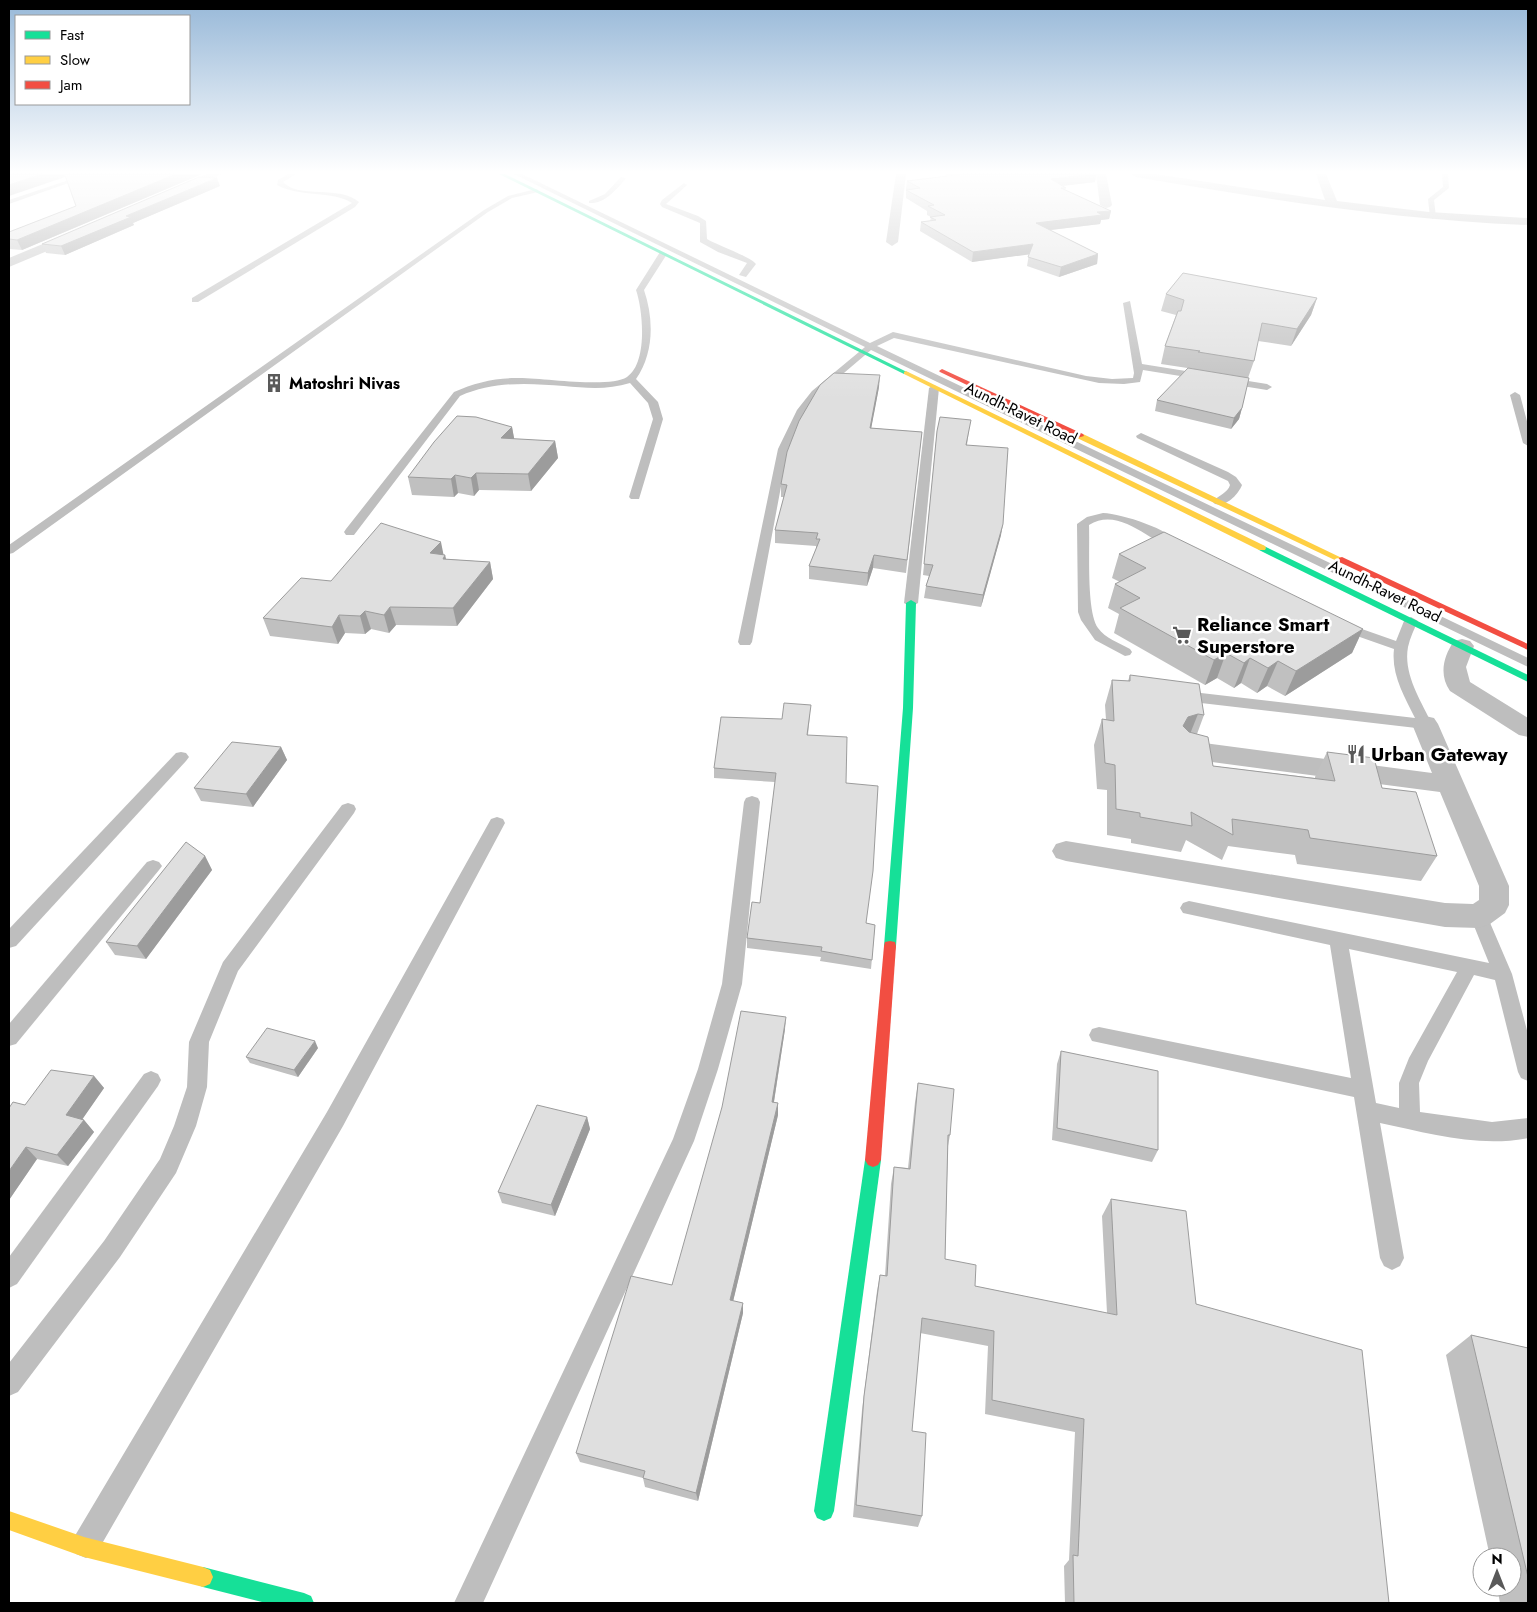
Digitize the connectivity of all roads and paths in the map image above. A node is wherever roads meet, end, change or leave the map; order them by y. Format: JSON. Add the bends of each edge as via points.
{"nodes":[{"id":1,"x":41,"y":249,"type":"edge"},
{"id":2,"x":280,"y":249,"type":"edge"},
{"id":3,"x":432,"y":249,"type":"edge"},
{"id":4,"x":653,"y":249,"type":"edge"},
{"id":5,"x":671,"y":249,"type":"edge"},
{"id":6,"x":688,"y":249,"type":"edge"},
{"id":7,"x":721,"y":249,"type":"edge"},
{"id":8,"x":663,"y":254,"type":"junction"},
{"id":9,"x":9,"y":263,"type":"edge"},
{"id":10,"x":742,"y":275,"type":"junction"},
{"id":11,"x":195,"y":300,"type":"dead end"},
{"id":12,"x":1128,"y":303,"type":"dead end"},
{"id":13,"x":871,"y":347,"type":"junction"},
{"id":14,"x":1137,"y":366,"type":"junction"},
{"id":15,"x":631,"y":379,"type":"junction"},
{"id":16,"x":1267,"y":386,"type":"dead end"},
{"id":17,"x":934,"y":388,"type":"junction"},
{"id":18,"x":1515,"y":395,"type":"dead end"},
{"id":19,"x":1141,"y":436,"type":"dead end"},
{"id":20,"x":1528,"y":443,"type":"edge"},
{"id":21,"x":635,"y":497,"type":"dead end"},
{"id":22,"x":1219,"y":502,"type":"junction"},
{"id":23,"x":350,"y":532,"type":"dead end"},
{"id":24,"x":9,"y":550,"type":"edge"},
{"id":25,"x":1186,"y":550,"type":"edge"},
{"id":26,"x":911,"y":603,"type":"joint"},
{"id":27,"x":1327,"y":621,"type":"edge"},
{"id":28,"x":1411,"y":621,"type":"junction"},
{"id":29,"x":745,"y":642,"type":"dead end"},
{"id":30,"x":1462,"y":646,"type":"junction"},
{"id":31,"x":1401,"y":647,"type":"junction"},
{"id":32,"x":1528,"y":647,"type":"edge"},
{"id":33,"x":1125,"y":652,"type":"dead end"},
{"id":34,"x":1528,"y":663,"type":"edge"},
{"id":35,"x":1528,"y":680,"type":"edge"},
{"id":36,"x":1201,"y":698,"type":"edge"},
{"id":37,"x":1424,"y":724,"type":"junction"},
{"id":38,"x":1528,"y":729,"type":"edge"},
{"id":39,"x":1189,"y":750,"type":"edge"},
{"id":40,"x":181,"y":757,"type":"dead end"},
{"id":41,"x":1450,"y":784,"type":"junction"},
{"id":42,"x":752,"y":802,"type":"dead end"},
{"id":43,"x":348,"y":809,"type":"dead end"},
{"id":44,"x":497,"y":823,"type":"dead end"},
{"id":45,"x":1066,"y":851,"type":"dead end"},
{"id":46,"x":154,"y":866,"type":"dead end"},
{"id":47,"x":1190,"y":908,"type":"dead end"},
{"id":48,"x":1479,"y":916,"type":"junction"},
{"id":49,"x":1338,"y":939,"type":"junction"},
{"id":50,"x":9,"y":941,"type":"edge"},
{"id":51,"x":1469,"y":967,"type":"junction"},
{"id":52,"x":1502,"y":974,"type":"junction"},
{"id":53,"x":1099,"y":1035,"type":"dead end"},
{"id":54,"x":9,"y":1038,"type":"edge"},
{"id":55,"x":1528,"y":1072,"type":"edge"},
{"id":56,"x":151,"y":1080,"type":"dead end"},
{"id":57,"x":1363,"y":1090,"type":"junction"},
{"id":58,"x":1367,"y":1111,"type":"junction"},
{"id":59,"x":1410,"y":1119,"type":"junction"},
{"id":60,"x":1528,"y":1128,"type":"edge"},
{"id":61,"x":1392,"y":1258,"type":"dead end"},
{"id":62,"x":9,"y":1276,"type":"edge"},
{"id":63,"x":9,"y":1383,"type":"edge"},
{"id":64,"x":824,"y":1511,"type":"dead end"},
{"id":65,"x":9,"y":1521,"type":"edge"},
{"id":66,"x":84,"y":1547,"type":"junction"},
{"id":67,"x":247,"y":1596,"type":"edge"},
{"id":68,"x":304,"y":1603,"type":"edge"},
{"id":69,"x":468,"y":1603,"type":"edge"}],
"edges":[{"from":1,"to":9,"type":"street"},
{"from":2,"to":11,"type":"lane"},
{"from":3,"to":24,"type":"lane"},
{"from":4,"to":8,"type":"main road","name":"Aundh-Ravet Road"},
{"from":5,"to":13,"type":"lane"},
{"from":6,"to":10,"type":"main road","name":"Aundh-Ravet Road"},
{"from":7,"to":10,"type":"lane","via":[[750,261],[750,268]]},
{"from":8,"to":13,"type":"main road","name":"Aundh-Ravet Road"},
{"from":8,"to":15,"type":"lane","via":[[640,290],[644,300],[646,340],[641,362]]},
{"from":10,"to":13,"type":"main road","name":"Aundh-Ravet Road"},
{"from":12,"to":14,"type":"lane"},
{"from":13,"to":14,"type":"lane","via":[[893,335],[1111,382],[1137,380]]},
{"from":13,"to":17,"type":"main road","name":"Aundh-Ravet Road"},
{"from":13,"to":22,"type":"main road","name":"Aundh-Ravet Road"},
{"from":13,"to":29,"type":"lane","via":[[815,393],[802,410],[783,449]]},
{"from":13,"to":34,"type":"lane"},
{"from":14,"to":16,"type":"lane"},
{"from":15,"to":21,"type":"lane","via":[[653,402],[658,420]]},
{"from":15,"to":23,"type":"lane","via":[[623,384],[603,385],[489,382],[463,390]]},
{"from":17,"to":26,"type":"lane"},
{"from":17,"to":28,"type":"main road","name":"Aundh-Ravet Road"},
{"from":18,"to":20,"type":"lane"},
{"from":19,"to":22,"type":"lane","via":[[1232,479],[1236,485],[1234,491]]},
{"from":22,"to":32,"type":"main road","name":"Aundh-Ravet Road"},
{"from":25,"to":33,"type":"lane","via":[[1112,517],[1094,517],[1083,524],[1087,622],[1100,639]]},
{"from":26,"to":64,"type":"main road","via":[[908,708],[875,1147]]},
{"from":27,"to":31,"type":"lane"},
{"from":28,"to":30,"type":"main road","name":"Aundh-Ravet Road"},
{"from":28,"to":31,"type":"lane"},
{"from":30,"to":35,"type":"main road","name":"Aundh-Ravet Road"},
{"from":30,"to":38,"type":"street","via":[[1454,667],[1459,686]]},
{"from":31,"to":37,"type":"lane","via":[[1404,677]]},
{"from":36,"to":37,"type":"lane"},
{"from":37,"to":41,"type":"street"},
{"from":39,"to":41,"type":"street"},
{"from":40,"to":50,"type":"lane"},
{"from":41,"to":48,"type":"street","via":[[1494,886],[1494,905]]},
{"from":42,"to":69,"type":"lane","via":[[732,984],[683,1141]]},
{"from":43,"to":63,"type":"lane","via":[[230,968],[199,1042],[197,1087],[168,1166],[112,1249]]},
{"from":44,"to":66,"type":"lane","via":[[335,1119]]},
{"from":45,"to":48,"type":"street","via":[[1445,915]]},
{"from":46,"to":54,"type":"lane"},
{"from":47,"to":49,"type":"lane"},
{"from":48,"to":52,"type":"lane"},
{"from":49,"to":51,"type":"lane"},
{"from":49,"to":57,"type":"lane"},
{"from":51,"to":52,"type":"lane"},
{"from":51,"to":59,"type":"lane","via":[[1419,1058],[1409,1083]]},
{"from":52,"to":55,"type":"lane"},
{"from":53,"to":57,"type":"lane"},
{"from":56,"to":62,"type":"lane"},
{"from":57,"to":58,"type":"lane"},
{"from":58,"to":59,"type":"lane"},
{"from":58,"to":61,"type":"lane"},
{"from":59,"to":60,"type":"lane","via":[[1485,1132],[1516,1132]]},
{"from":65,"to":66,"type":"main road"},
{"from":66,"to":67,"type":"main road"},
{"from":67,"to":68,"type":"main road"}]}
